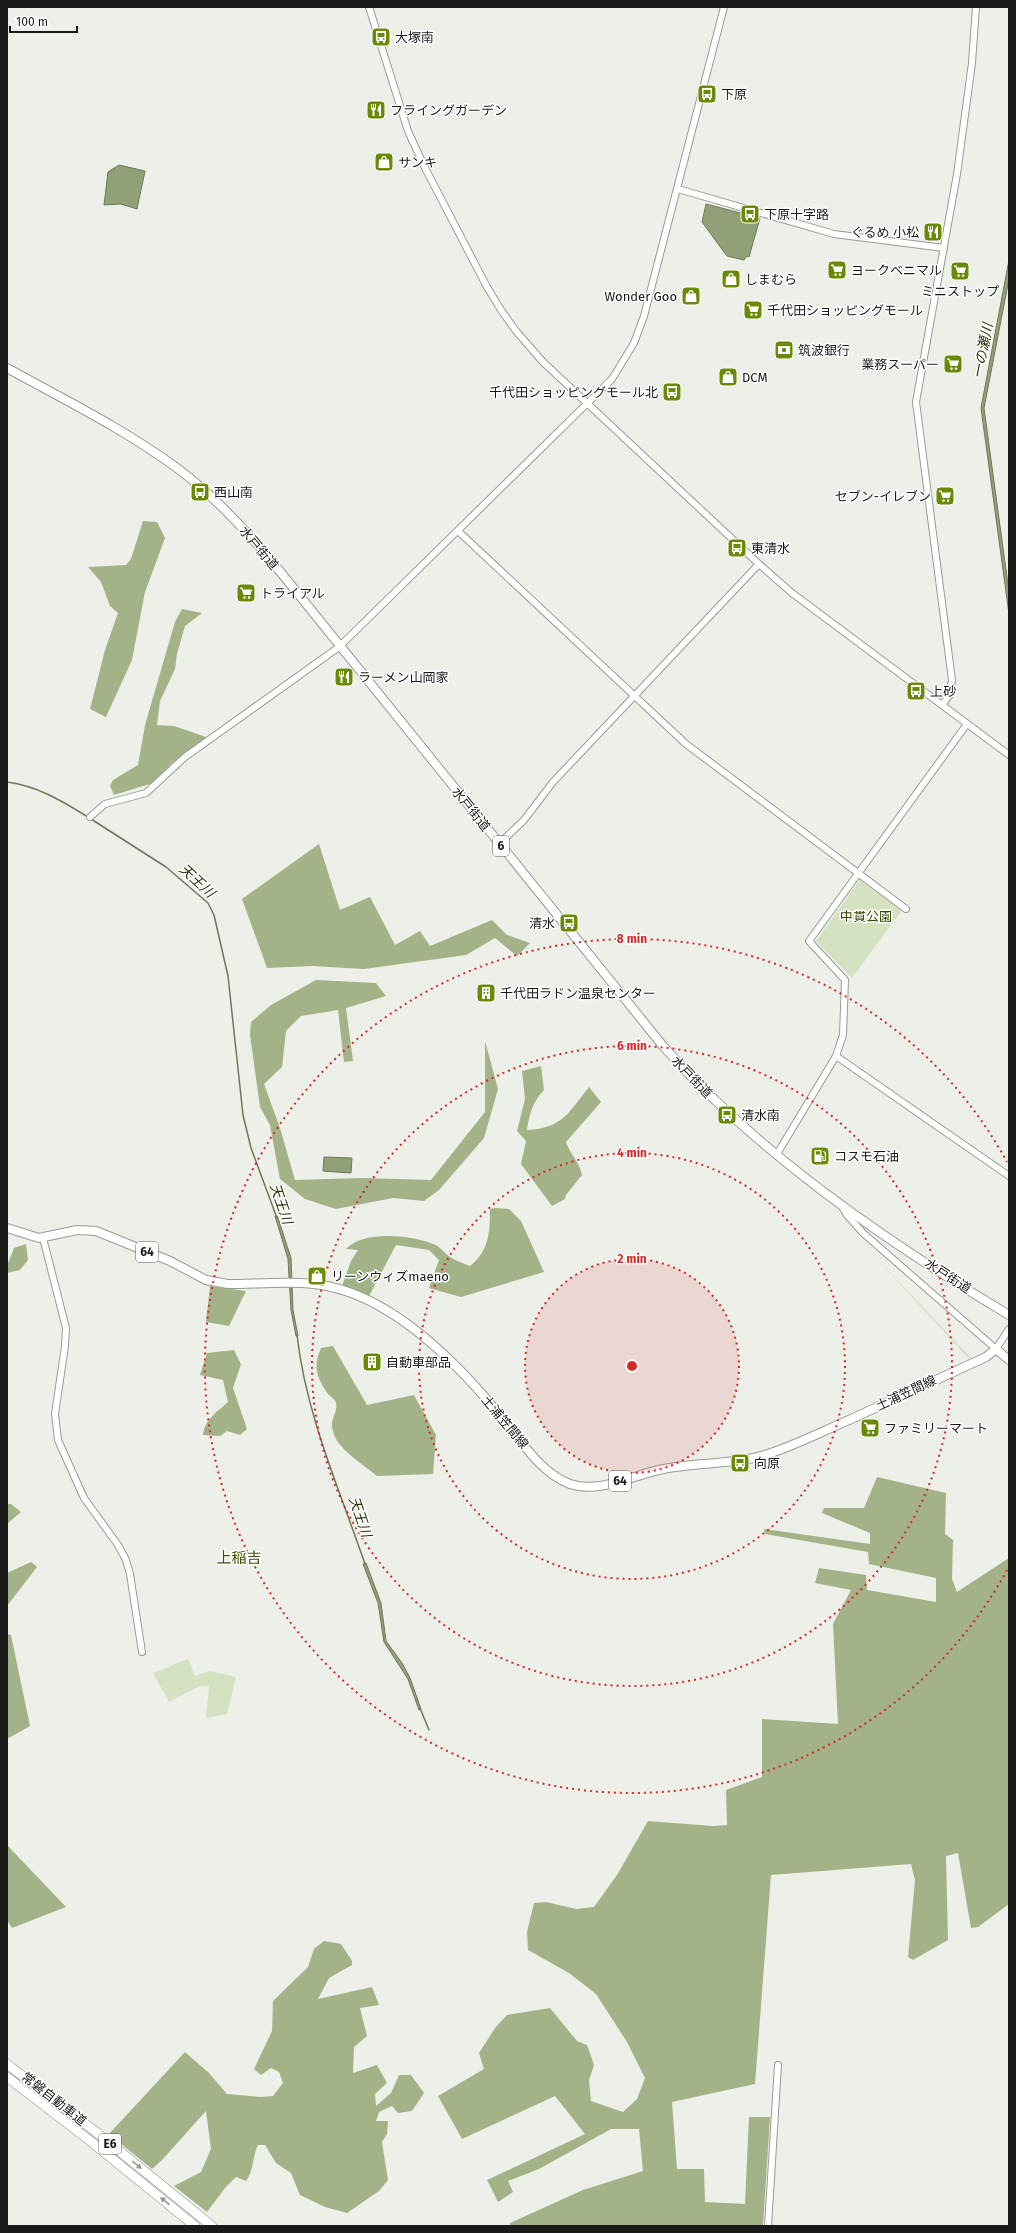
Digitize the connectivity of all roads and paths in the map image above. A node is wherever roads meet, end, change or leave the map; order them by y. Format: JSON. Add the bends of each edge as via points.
{"nodes":[{"id":1,"x":369,"y":7,"type":"edge"},
{"id":2,"x":724,"y":7,"type":"edge"},
{"id":3,"x":976,"y":7,"type":"edge"},
{"id":4,"x":678,"y":189,"type":"junction"},
{"id":5,"x":944,"y":248,"type":"junction"},
{"id":6,"x":7,"y":368,"type":"edge"},
{"id":7,"x":589,"y":404,"type":"junction"},
{"id":8,"x":458,"y":531,"type":"junction"},
{"id":9,"x":759,"y":564,"type":"junction"},
{"id":10,"x":339,"y":647,"type":"junction"},
{"id":11,"x":634,"y":695,"type":"junction"},
{"id":12,"x":942,"y":705,"type":"junction"},
{"id":13,"x":968,"y":724,"type":"junction"},
{"id":14,"x":1009,"y":755,"type":"edge"},
{"id":15,"x":90,"y":817,"type":"dead end"},
{"id":16,"x":499,"y":844,"type":"junction"},
{"id":17,"x":857,"y":873,"type":"junction"},
{"id":18,"x":906,"y":908,"type":"dead end"},
{"id":19,"x":836,"y":1056,"type":"junction"},
{"id":20,"x":777,"y":1154,"type":"junction"},
{"id":21,"x":1009,"y":1176,"type":"edge"},
{"id":22,"x":840,"y":1202,"type":"junction"},
{"id":23,"x":7,"y":1228,"type":"edge"},
{"id":24,"x":43,"y":1238,"type":"junction"},
{"id":25,"x":1009,"y":1314,"type":"edge"},
{"id":26,"x":1009,"y":1329,"type":"edge"},
{"id":27,"x":996,"y":1349,"type":"junction"},
{"id":28,"x":1009,"y":1360,"type":"edge"},
{"id":29,"x":142,"y":1652,"type":"dead end"},
{"id":30,"x":7,"y":2064,"type":"edge"},
{"id":31,"x":778,"y":2065,"type":"dead end"},
{"id":32,"x":7,"y":2077,"type":"edge"},
{"id":33,"x":195,"y":2226,"type":"edge"},
{"id":34,"x":212,"y":2226,"type":"edge"},
{"id":35,"x":768,"y":2226,"type":"edge"}],
"edges":[{"from":1,"to":7,"type":"street","via":[[408,131],[487,287],[528,346]]},
{"from":2,"to":4,"type":"street"},
{"from":3,"to":5,"type":"street","via":[[968,97]]},
{"from":4,"to":5,"type":"street","via":[[834,234]]},
{"from":4,"to":7,"type":"street","via":[[634,344],[612,379]]},
{"from":5,"to":12,"type":"street","via":[[916,402],[952,680],[949,696]]},
{"from":6,"to":10,"type":"main road","name":"水戸街道","number":"6","via":[[139,442],[202,489],[250,536]]},
{"from":7,"to":8,"type":"street"},
{"from":7,"to":9,"type":"street"},
{"from":8,"to":10,"type":"street"},
{"from":8,"to":11,"type":"street"},
{"from":9,"to":11,"type":"street"},
{"from":9,"to":12,"type":"street","via":[[817,612]]},
{"from":10,"to":15,"type":"street","via":[[185,757],[146,793],[105,804]]},
{"from":10,"to":16,"type":"main road","name":"水戸街道","number":"6"},
{"from":11,"to":16,"type":"street","via":[[553,782],[524,820]]},
{"from":11,"to":17,"type":"street","via":[[686,744]]},
{"from":12,"to":13,"type":"street"},
{"from":13,"to":14,"type":"street"},
{"from":13,"to":17,"type":"street"},
{"from":16,"to":20,"type":"main road","name":"水戸街道","number":"6","via":[[679,1065]]},
{"from":17,"to":18,"type":"street"},
{"from":17,"to":19,"type":"street","via":[[809,940],[842,976],[846,985],[843,1035]]},
{"from":19,"to":20,"type":"street"},
{"from":19,"to":21,"type":"street"},
{"from":20,"to":22,"type":"main road","name":"水戸街道","number":"6"},
{"from":22,"to":25,"type":"main road","name":"水戸街道","number":"6","via":[[913,1253]]},
{"from":22,"to":27,"type":"street","via":[[847,1215],[863,1233]]},
{"from":23,"to":24,"type":"main road","name":"土浦笠間線","number":"64"},
{"from":24,"to":27,"type":"main road","name":"土浦笠間線","number":"64","via":[[77,1230],[96,1231],[170,1261],[213,1282],[320,1285],[344,1290],[409,1324],[486,1399],[542,1466],[560,1479],[585,1487],[607,1485],[664,1469],[747,1459],[779,1450],[986,1357]]},
{"from":24,"to":29,"type":"street","via":[[66,1328],[66,1346],[56,1403],[57,1433],[84,1498],[126,1560]]},
{"from":26,"to":27,"type":"street"},
{"from":27,"to":28,"type":"main road"},
{"from":30,"to":34,"type":"highway","name":"常磐自動車道","number":"E6","one_way":true},
{"from":31,"to":35,"type":"street"},
{"from":33,"to":32,"type":"highway","name":"常磐自動車道","number":"E6","one_way":true}]}
